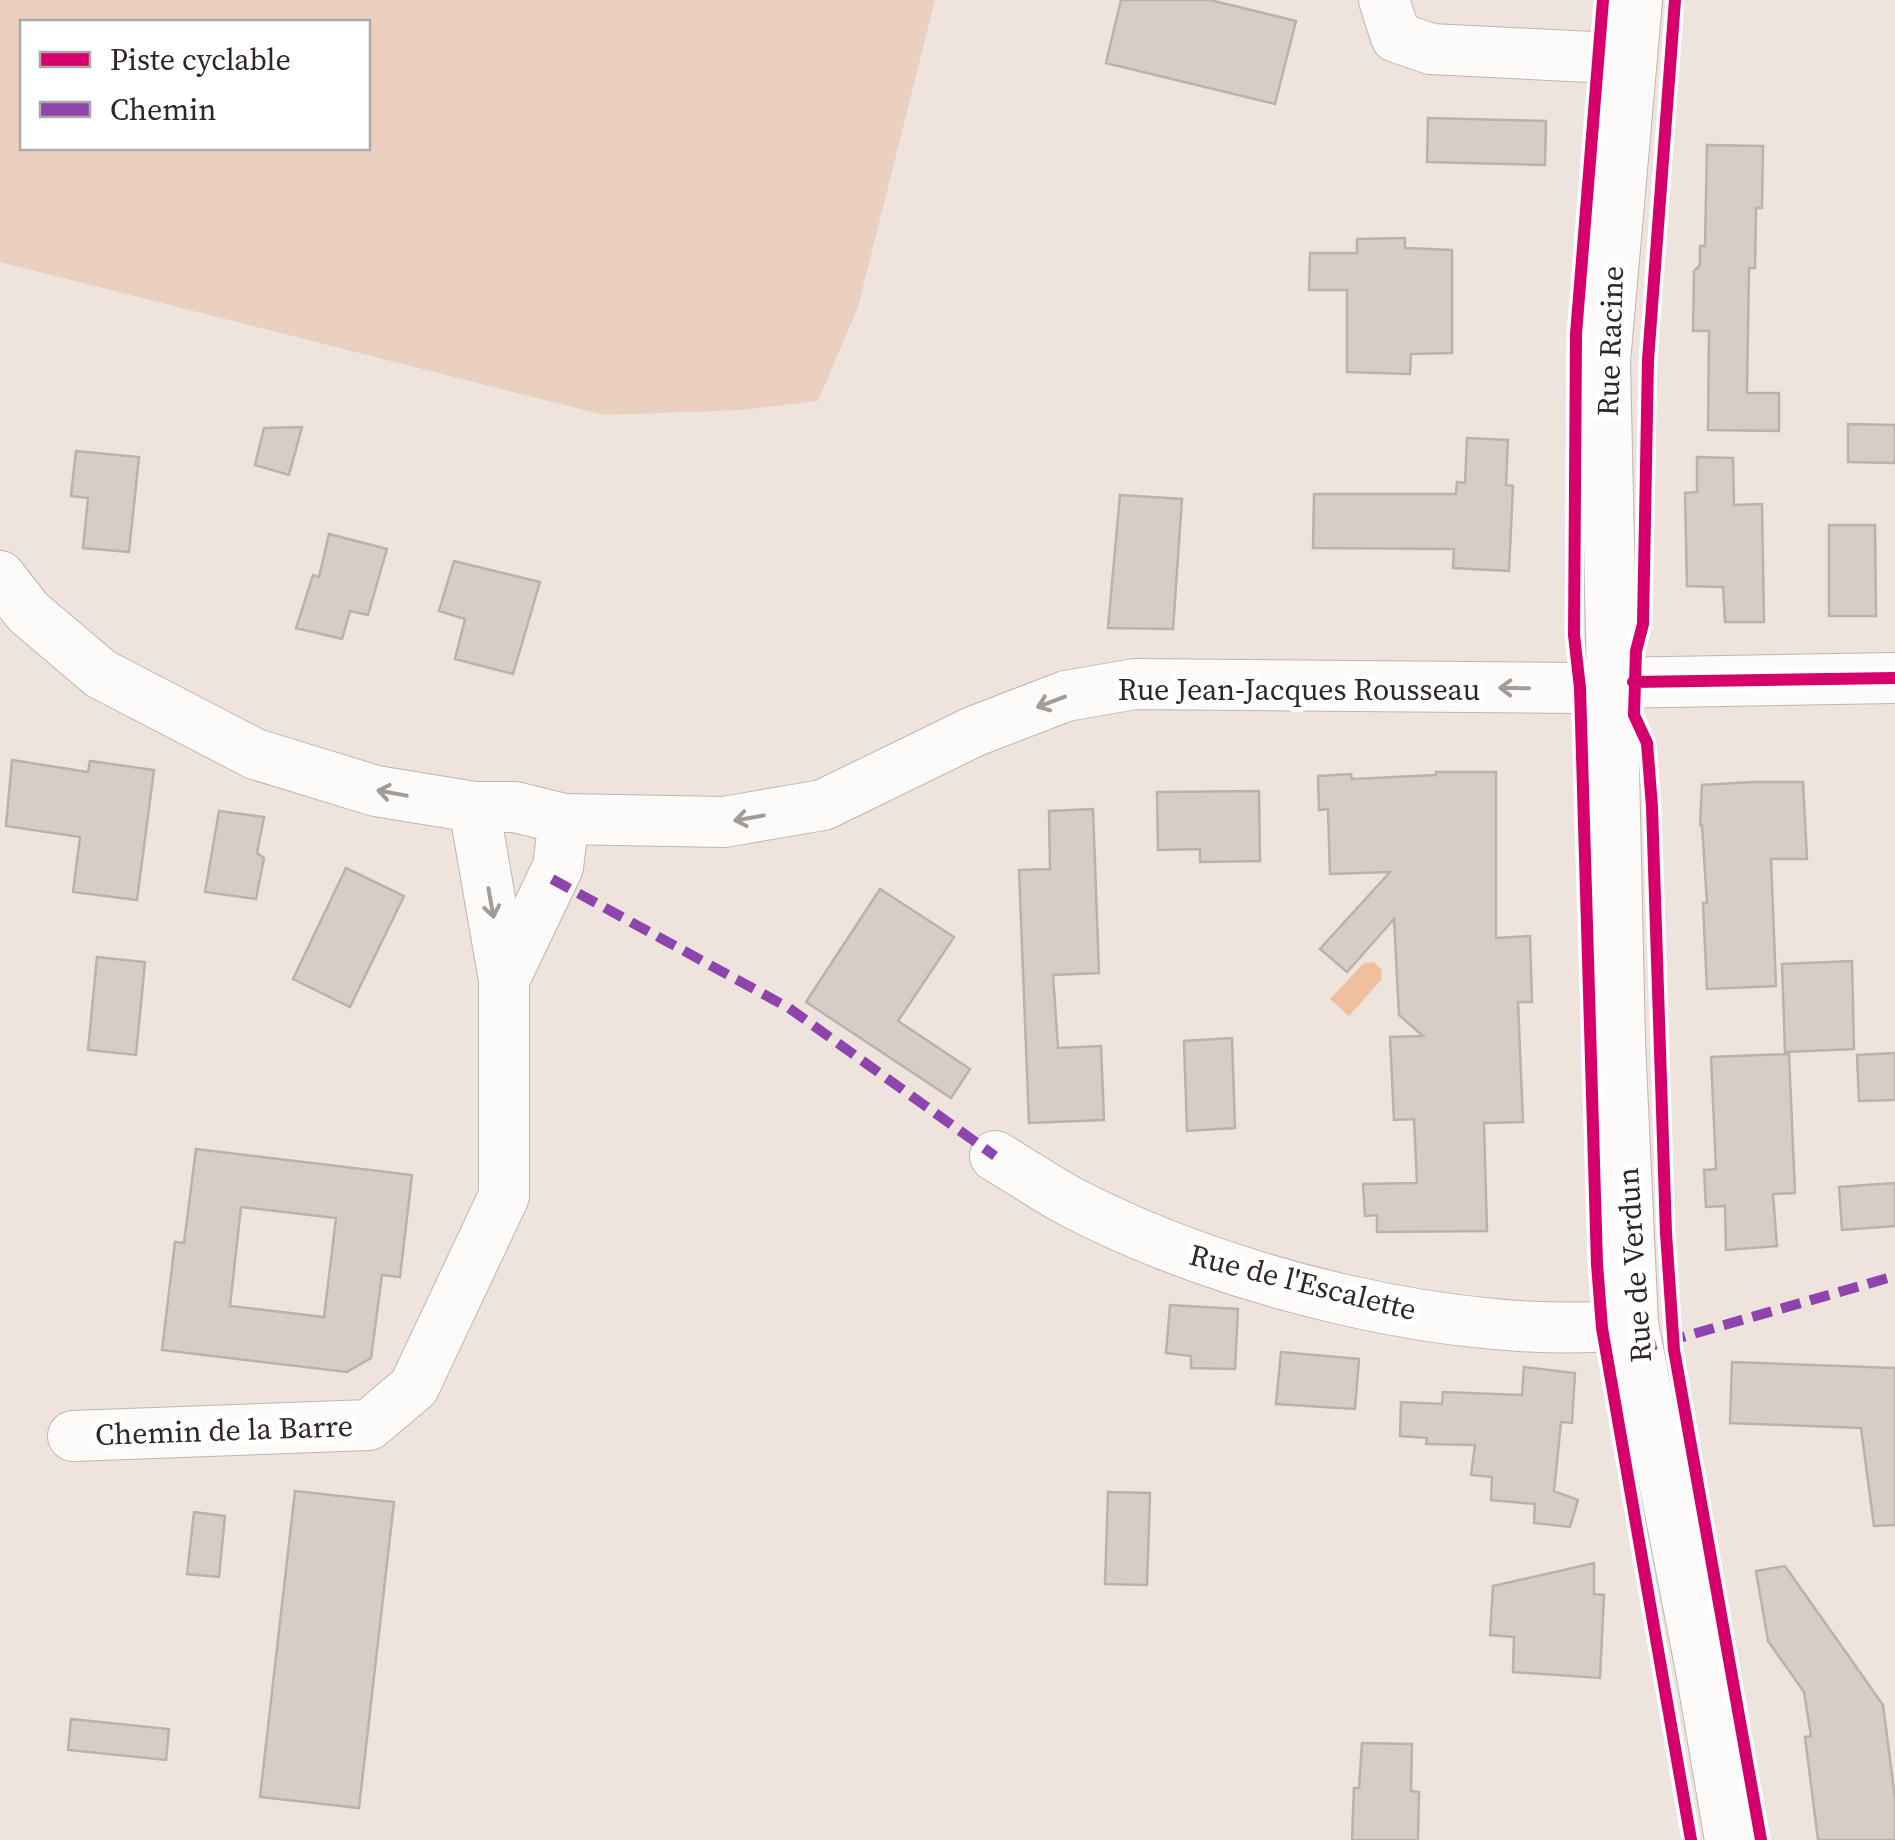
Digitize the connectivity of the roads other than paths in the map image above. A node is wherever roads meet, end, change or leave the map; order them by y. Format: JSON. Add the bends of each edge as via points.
{"nodes":[{"id":1,"x":1384,"y":0,"type":"edge"},
{"id":2,"x":1636,"y":0,"type":"edge"},
{"id":3,"x":1631,"y":60,"type":"junction"},
{"id":4,"x":0,"y":576,"type":"edge"},
{"id":5,"x":1895,"y":678,"type":"edge"},
{"id":6,"x":1611,"y":683,"type":"junction"},
{"id":7,"x":474,"y":807,"type":"junction"},
{"id":8,"x":564,"y":819,"type":"junction"},
{"id":9,"x":504,"y":980,"type":"junction"},
{"id":10,"x":995,"y":1156,"type":"dead end"},
{"id":11,"x":1633,"y":1324,"type":"junction"},
{"id":12,"x":73,"y":1436,"type":"dead end"},
{"id":13,"x":1730,"y":1840,"type":"edge"}],
"edges":[{"from":1,"to":3,"type":"street","via":[[1396,37],[1432,49]]},
{"from":2,"to":3,"type":"street","name":"Rue Racine"},
{"from":3,"to":6,"type":"street","name":"Rue Racine","via":[[1606,361]]},
{"from":7,"to":4,"type":"street","name":"Rue Jean-Jacques Rousseau","one_way":true,"via":[[376,791],[255,754],[100,674],[28,612]]},
{"from":5,"to":6,"type":"street","name":"Rue Jean-Jacques Rousseau"},
{"from":6,"to":8,"type":"street","name":"Rue Jean-Jacques Rousseau","one_way":true,"via":[[1135,684],[1066,696],[975,731],[823,805],[724,822]]},
{"from":6,"to":11,"type":"street","name":"Rue de Verdun"},
{"from":7,"to":8,"type":"street","name":"Rue Jean-Jacques Rousseau","via":[[515,807]]},
{"from":7,"to":9,"type":"street","name":"Chemin de la Barre","one_way":true},
{"from":8,"to":9,"type":"street","name":"Chemin de la Barre","via":[[558,867]]},
{"from":9,"to":12,"type":"street","name":"Chemin de la Barre","via":[[504,1196],[414,1387],[369,1425]]},
{"from":10,"to":11,"type":"street","name":"Rue de l'Escalette","via":[[1072,1203],[1182,1252],[1375,1306],[1514,1328]]},
{"from":11,"to":13,"type":"street","name":"Rue de Verdun"}]}
